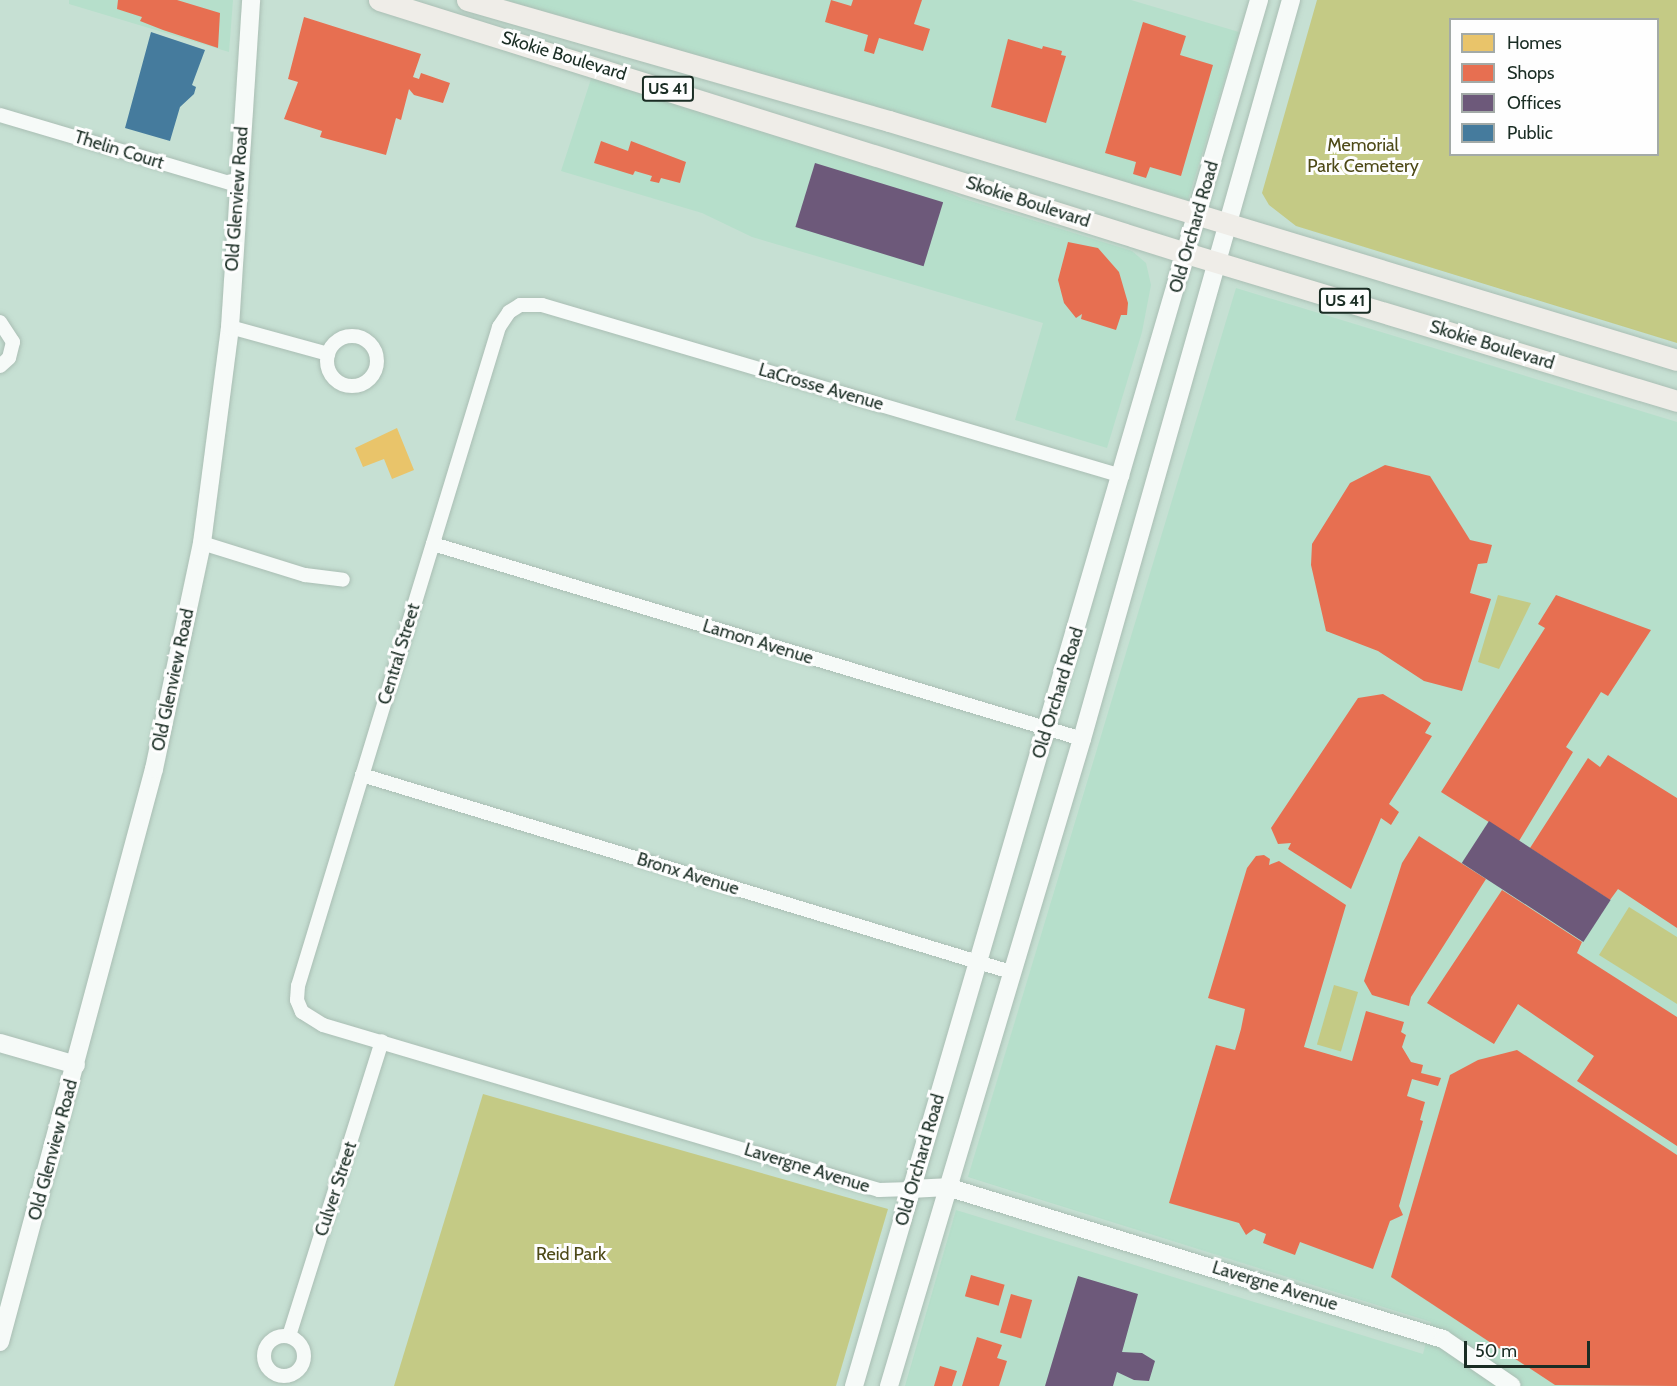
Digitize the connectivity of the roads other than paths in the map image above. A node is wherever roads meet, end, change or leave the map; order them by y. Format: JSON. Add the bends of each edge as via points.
{"nodes":[{"id":1,"x":251,"y":0,"type":"edge"},
{"id":2,"x":379,"y":0,"type":"edge"},
{"id":3,"x":466,"y":0,"type":"edge"},
{"id":4,"x":1259,"y":0,"type":"edge"},
{"id":5,"x":1291,"y":0,"type":"edge"},
{"id":6,"x":0,"y":115,"type":"edge"},
{"id":7,"x":237,"y":185,"type":"junction"},
{"id":8,"x":1197,"y":214,"type":"junction"},
{"id":9,"x":1230,"y":225,"type":"junction"},
{"id":10,"x":1186,"y":253,"type":"junction"},
{"id":11,"x":1219,"y":263,"type":"junction"},
{"id":12,"x":520,"y":305,"type":"joint"},
{"id":13,"x":0,"y":322,"type":"edge"},
{"id":14,"x":230,"y":327,"type":"junction"},
{"id":15,"x":328,"y":354,"type":"dead end"},
{"id":16,"x":1677,"y":360,"type":"edge"},
{"id":17,"x":0,"y":366,"type":"edge"},
{"id":18,"x":1677,"y":401,"type":"edge"},
{"id":19,"x":1122,"y":476,"type":"junction"},
{"id":20,"x":202,"y":543,"type":"junction"},
{"id":21,"x":433,"y":544,"type":"junction"},
{"id":22,"x":343,"y":580,"type":"dead end"},
{"id":23,"x":1047,"y":728,"type":"junction"},
{"id":24,"x":1083,"y":739,"type":"junction"},
{"id":25,"x":362,"y":775,"type":"junction"},
{"id":26,"x":979,"y":962,"type":"junction"},
{"id":27,"x":1014,"y":973,"type":"junction"},
{"id":28,"x":302,"y":1012,"type":"joint"},
{"id":29,"x":382,"y":1041,"type":"junction"},
{"id":30,"x":0,"y":1043,"type":"edge"},
{"id":31,"x":76,"y":1065,"type":"junction"},
{"id":32,"x":947,"y":1187,"type":"junction"},
{"id":33,"x":911,"y":1189,"type":"junction"},
{"id":34,"x":289,"y":1336,"type":"dead end"},
{"id":35,"x":0,"y":1342,"type":"edge"},
{"id":36,"x":854,"y":1386,"type":"edge"},
{"id":37,"x":889,"y":1386,"type":"edge"},
{"id":38,"x":1512,"y":1386,"type":"edge"}],
"edges":[{"from":1,"to":7,"type":"main road","name":"Old Glenview Road"},
{"from":2,"to":10,"type":"main road","name":"Skokie Boulevard","number":"US 41"},
{"from":3,"to":8,"type":"main road","name":"Skokie Boulevard","number":"US 41","via":[[899,123]]},
{"from":4,"to":8,"type":"main road","name":"Old Orchard Road"},
{"from":5,"to":9,"type":"main road","name":"Old Orchard Road"},
{"from":6,"to":7,"type":"street","name":"Thelin Court"},
{"from":7,"to":14,"type":"main road","name":"Old Glenview Road"},
{"from":8,"to":9,"type":"main road","name":"Skokie Boulevard","number":"US 41"},
{"from":8,"to":10,"type":"main road","name":"Old Orchard Road"},
{"from":9,"to":11,"type":"main road","name":"Old Orchard Road"},
{"from":9,"to":16,"type":"main road","name":"Skokie Boulevard","number":"US 41"},
{"from":10,"to":11,"type":"main road","name":"Skokie Boulevard","number":"US 41"},
{"from":10,"to":19,"type":"main road","name":"Old Orchard Road"},
{"from":11,"to":18,"type":"main road","name":"Skokie Boulevard","number":"US 41"},
{"from":11,"to":24,"type":"main road","name":"Old Orchard Road"},
{"from":12,"to":19,"type":"street","name":"LaCrosse Avenue","via":[[552,308]]},
{"from":12,"to":21,"type":"street","name":"Central Street","via":[[509,312],[499,327]]},
{"from":13,"to":17,"type":"street","via":[[13,342],[9,358]]},
{"from":14,"to":15,"type":"street"},
{"from":14,"to":20,"type":"main road","name":"Old Glenview Road"},
{"from":19,"to":23,"type":"main road","name":"Old Orchard Road"},
{"from":20,"to":22,"type":"street","via":[[305,575]]},
{"from":20,"to":31,"type":"main road","name":"Old Glenview Road","via":[[154,769]]},
{"from":21,"to":23,"type":"street","name":"Lamon Avenue"},
{"from":21,"to":25,"type":"street","name":"Central Street"},
{"from":23,"to":24,"type":"street","name":"Lamon Avenue"},
{"from":23,"to":26,"type":"main road","name":"Old Orchard Road"},
{"from":24,"to":27,"type":"main road","name":"Old Orchard Road"},
{"from":25,"to":26,"type":"street","name":"Bronx Avenue"},
{"from":25,"to":28,"type":"street","name":"Central Street","via":[[298,986],[297,1000]]},
{"from":26,"to":27,"type":"street","name":"Bronx Avenue"},
{"from":26,"to":33,"type":"main road","name":"Old Orchard Road"},
{"from":27,"to":32,"type":"main road","name":"Old Orchard Road"},
{"from":28,"to":29,"type":"street","name":"Lavergne Avenue","via":[[323,1025]]},
{"from":29,"to":33,"type":"street","name":"Lavergne Avenue","via":[[879,1190]]},
{"from":29,"to":34,"type":"street","name":"Culver Street"},
{"from":30,"to":31,"type":"main road"},
{"from":31,"to":35,"type":"main road","name":"Old Glenview Road"},
{"from":32,"to":33,"type":"main road","name":"Lavergne Avenue"},
{"from":32,"to":37,"type":"main road","name":"Old Orchard Road"},
{"from":32,"to":38,"type":"main road","name":"Lavergne Avenue","via":[[1443,1339]]},
{"from":33,"to":36,"type":"main road","name":"Old Orchard Road"}]}
